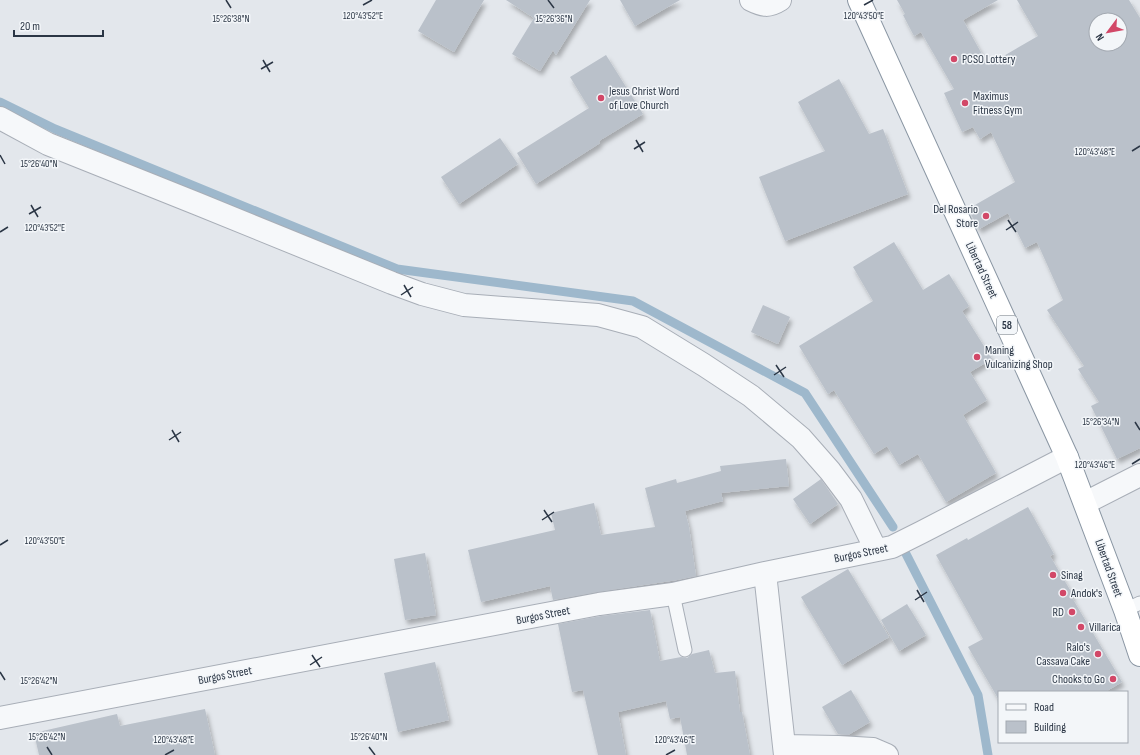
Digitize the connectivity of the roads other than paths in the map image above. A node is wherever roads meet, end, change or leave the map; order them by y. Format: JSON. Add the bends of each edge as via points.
{"nodes":[{"id":1,"x":751,"y":0,"type":"edge"},
{"id":2,"x":780,"y":0,"type":"edge"},
{"id":3,"x":859,"y":0,"type":"edge"},
{"id":4,"x":0,"y":118,"type":"edge"},
{"id":5,"x":1067,"y":457,"type":"junction"},
{"id":6,"x":1140,"y":475,"type":"edge"},
{"id":7,"x":1085,"y":503,"type":"junction"},
{"id":8,"x":876,"y":550,"type":"junction"},
{"id":9,"x":765,"y":573,"type":"junction"},
{"id":10,"x":673,"y":594,"type":"junction"},
{"id":11,"x":1132,"y":606,"type":"edge"},
{"id":12,"x":685,"y":650,"type":"dead end"},
{"id":13,"x":1140,"y":655,"type":"edge"},
{"id":14,"x":0,"y":718,"type":"edge"},
{"id":15,"x":785,"y":750,"type":"edge"},
{"id":16,"x":887,"y":755,"type":"edge"}],
"edges":[{"from":1,"to":2,"type":"street","via":[[772,5]]},
{"from":3,"to":5,"type":"highway","name":"Libertad Street","number":"58"},
{"from":4,"to":8,"type":"street","via":[[48,144],[422,294],[464,305],[598,315],[642,327],[751,396],[801,438],[851,499]]},
{"from":5,"to":7,"type":"highway","name":"Libertad Street","number":"58"},
{"from":5,"to":8,"type":"street","name":"Burgos Street","via":[[892,547]]},
{"from":6,"to":7,"type":"street"},
{"from":7,"to":11,"type":"highway","name":"Libertad Street","number":"58"},
{"from":8,"to":9,"type":"street","name":"Burgos Street"},
{"from":9,"to":10,"type":"street","name":"Burgos Street"},
{"from":9,"to":15,"type":"street"},
{"from":10,"to":12,"type":"lane"},
{"from":10,"to":14,"type":"street","name":"Burgos Street","via":[[599,604]]},
{"from":11,"to":13,"type":"highway","name":"Libertad Street","number":"58"},
{"from":15,"to":16,"type":"street","via":[[838,747],[873,749]]}]}
